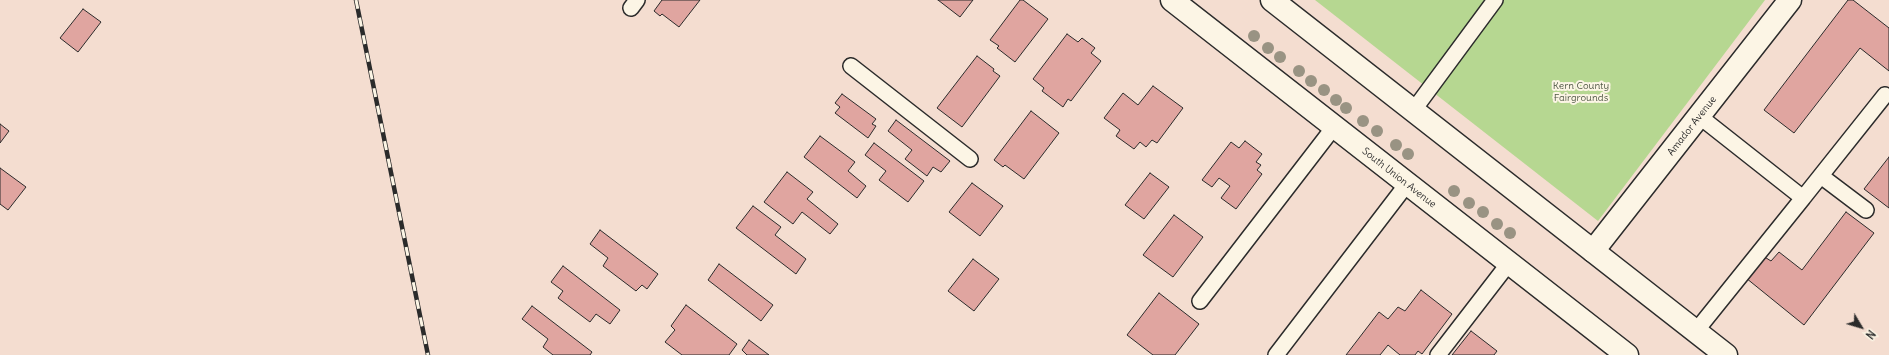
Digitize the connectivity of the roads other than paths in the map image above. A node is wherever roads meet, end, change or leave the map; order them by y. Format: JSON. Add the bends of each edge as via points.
{"nodes":[{"id":1,"x":1172,"y":0,"type":"edge"},
{"id":2,"x":1272,"y":0,"type":"edge"},
{"id":3,"x":1495,"y":0,"type":"edge"},
{"id":4,"x":1790,"y":0,"type":"edge"},
{"id":5,"x":851,"y":66,"type":"dead end"},
{"id":6,"x":1885,"y":95,"type":"dead end"},
{"id":7,"x":1413,"y":111,"type":"junction"},
{"id":8,"x":1699,"y":116,"type":"junction"},
{"id":9,"x":1334,"y":127,"type":"junction"},
{"id":10,"x":970,"y":159,"type":"dead end"},
{"id":11,"x":1821,"y":176,"type":"junction"},
{"id":12,"x":1407,"y":184,"type":"junction"},
{"id":13,"x":1803,"y":198,"type":"junction"},
{"id":14,"x":1866,"y":210,"type":"dead end"},
{"id":15,"x":1593,"y":251,"type":"junction"},
{"id":16,"x":1509,"y":263,"type":"junction"},
{"id":17,"x":1200,"y":301,"type":"dead end"},
{"id":18,"x":1696,"y":332,"type":"junction"},
{"id":19,"x":1276,"y":355,"type":"edge"},
{"id":20,"x":1438,"y":355,"type":"edge"},
{"id":21,"x":1627,"y":355,"type":"edge"},
{"id":22,"x":1726,"y":355,"type":"edge"}],
"edges":[{"from":1,"to":9,"type":"main road","name":"South Union Avenue"},
{"from":2,"to":7,"type":"main road"},
{"from":3,"to":7,"type":"lane"},
{"from":4,"to":8,"type":"main road","name":"Amador Avenue"},
{"from":5,"to":10,"type":"lane"},
{"from":6,"to":11,"type":"lane"},
{"from":7,"to":15,"type":"main road"},
{"from":8,"to":13,"type":"lane"},
{"from":8,"to":15,"type":"main road","name":"Amador Avenue"},
{"from":9,"to":12,"type":"main road","name":"South Union Avenue"},
{"from":9,"to":17,"type":"lane"},
{"from":11,"to":13,"type":"lane"},
{"from":11,"to":14,"type":"lane"},
{"from":12,"to":16,"type":"main road","name":"South Union Avenue"},
{"from":12,"to":19,"type":"lane"},
{"from":13,"to":18,"type":"lane"},
{"from":15,"to":18,"type":"main road"},
{"from":16,"to":20,"type":"lane"},
{"from":16,"to":21,"type":"main road","name":"South Union Avenue"},
{"from":18,"to":22,"type":"main road"}]}
